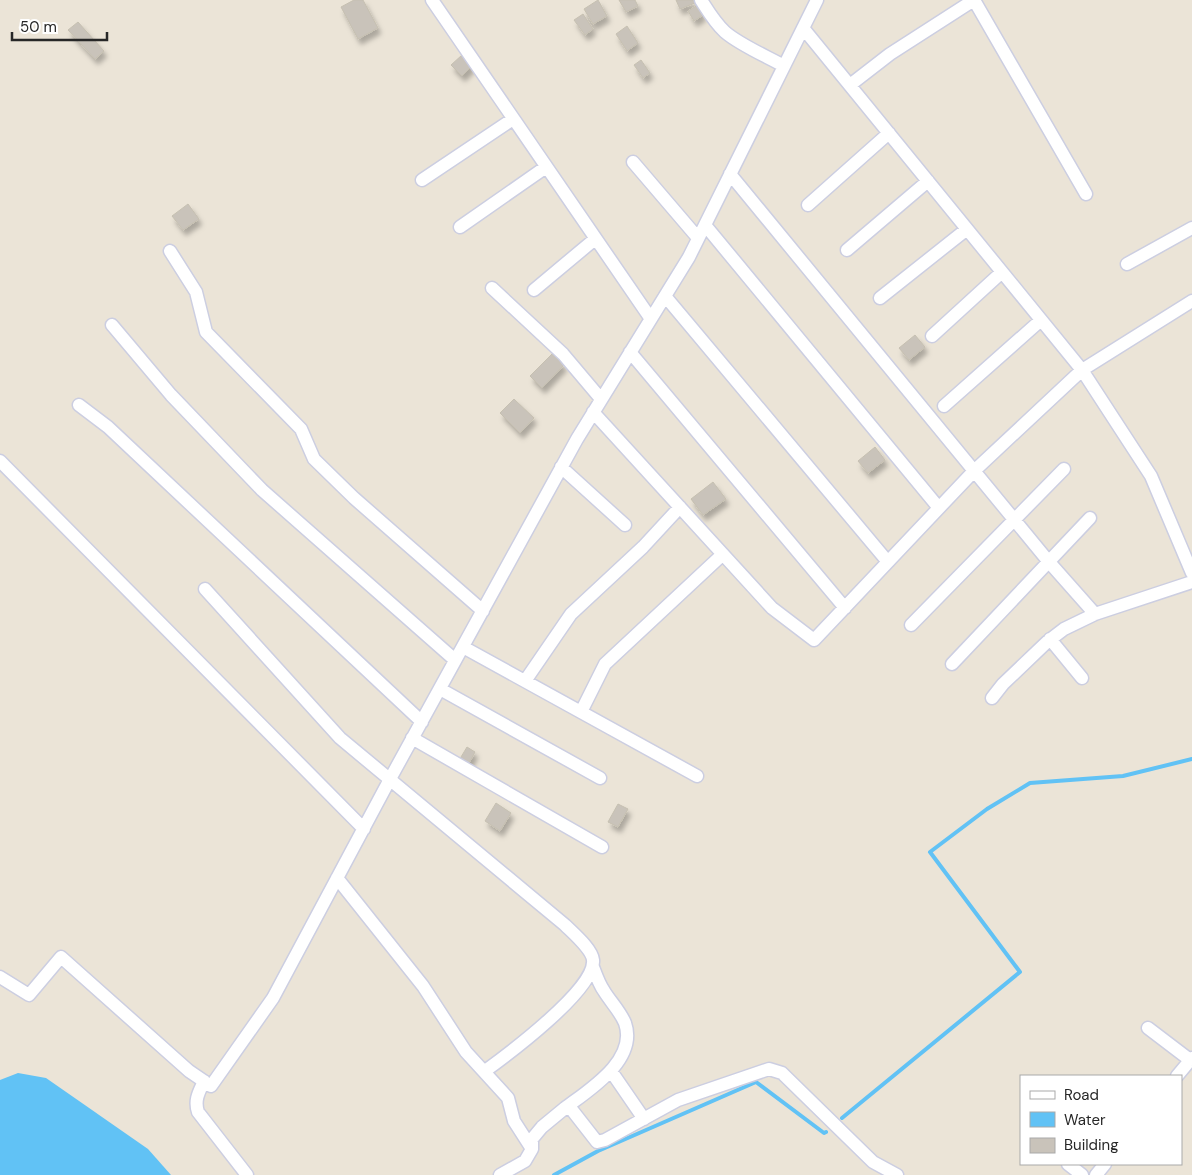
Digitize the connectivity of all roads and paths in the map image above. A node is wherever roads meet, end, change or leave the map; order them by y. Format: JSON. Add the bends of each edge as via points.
{"nodes":[{"id":1,"x":432,"y":0,"type":"edge"},
{"id":2,"x":701,"y":0,"type":"edge"},
{"id":3,"x":817,"y":0,"type":"edge"},
{"id":4,"x":974,"y":0,"type":"edge"},
{"id":5,"x":803,"y":28,"type":"junction"},
{"id":6,"x":784,"y":66,"type":"junction"},
{"id":7,"x":850,"y":86,"type":"junction"},
{"id":8,"x":513,"y":119,"type":"junction"},
{"id":9,"x":889,"y":134,"type":"junction"},
{"id":10,"x":633,"y":162,"type":"dead end"},
{"id":11,"x":546,"y":167,"type":"junction"},
{"id":12,"x":730,"y":174,"type":"junction"},
{"id":13,"x":422,"y":180,"type":"dead end"},
{"id":14,"x":928,"y":181,"type":"junction"},
{"id":15,"x":1086,"y":194,"type":"dead end"},
{"id":16,"x":808,"y":205,"type":"dead end"},
{"id":17,"x":705,"y":225,"type":"junction"},
{"id":18,"x":460,"y":227,"type":"dead end"},
{"id":19,"x":1192,"y":228,"type":"edge"},
{"id":20,"x":967,"y":229,"type":"junction"},
{"id":21,"x":698,"y":238,"type":"junction"},
{"id":22,"x":595,"y":239,"type":"junction"},
{"id":23,"x":847,"y":250,"type":"dead end"},
{"id":24,"x":170,"y":251,"type":"dead end"},
{"id":25,"x":1127,"y":264,"type":"dead end"},
{"id":26,"x":1002,"y":272,"type":"junction"},
{"id":27,"x":492,"y":288,"type":"dead end"},
{"id":28,"x":534,"y":290,"type":"dead end"},
{"id":29,"x":665,"y":296,"type":"junction"},
{"id":30,"x":880,"y":298,"type":"dead end"},
{"id":31,"x":1192,"y":301,"type":"edge"},
{"id":32,"x":650,"y":319,"type":"junction"},
{"id":33,"x":1041,"y":320,"type":"junction"},
{"id":34,"x":112,"y":325,"type":"dead end"},
{"id":35,"x":932,"y":336,"type":"dead end"},
{"id":36,"x":630,"y":352,"type":"junction"},
{"id":37,"x":1082,"y":370,"type":"junction"},
{"id":38,"x":601,"y":399,"type":"junction"},
{"id":39,"x":80,"y":405,"type":"dead end"},
{"id":40,"x":944,"y":406,"type":"dead end"},
{"id":41,"x":593,"y":412,"type":"junction"},
{"id":42,"x":0,"y":461,"type":"edge"},
{"id":43,"x":561,"y":467,"type":"junction"},
{"id":44,"x":1064,"y":469,"type":"dead end"},
{"id":45,"x":974,"y":470,"type":"junction"},
{"id":46,"x":680,"y":507,"type":"junction"},
{"id":47,"x":939,"y":508,"type":"junction"},
{"id":48,"x":1090,"y":518,"type":"dead end"},
{"id":49,"x":1014,"y":520,"type":"junction"},
{"id":50,"x":624,"y":525,"type":"dead end"},
{"id":51,"x":723,"y":554,"type":"junction"},
{"id":52,"x":888,"y":562,"type":"junction"},
{"id":53,"x":1049,"y":562,"type":"junction"},
{"id":54,"x":1192,"y":573,"type":"edge"},
{"id":55,"x":1192,"y":582,"type":"edge"},
{"id":56,"x":205,"y":589,"type":"dead end"},
{"id":57,"x":845,"y":608,"type":"junction"},
{"id":58,"x":483,"y":611,"type":"junction"},
{"id":59,"x":1095,"y":614,"type":"junction"},
{"id":60,"x":911,"y":624,"type":"dead end"},
{"id":61,"x":1050,"y":639,"type":"junction"},
{"id":62,"x":463,"y":647,"type":"junction"},
{"id":63,"x":455,"y":660,"type":"junction"},
{"id":64,"x":952,"y":664,"type":"dead end"},
{"id":65,"x":1082,"y":678,"type":"dead end"},
{"id":66,"x":526,"y":681,"type":"junction"},
{"id":67,"x":440,"y":689,"type":"junction"},
{"id":68,"x":992,"y":698,"type":"dead end"},
{"id":69,"x":581,"y":712,"type":"junction"},
{"id":70,"x":422,"y":722,"type":"junction"},
{"id":71,"x":412,"y":738,"type":"junction"},
{"id":72,"x":697,"y":776,"type":"dead end"},
{"id":73,"x":600,"y":778,"type":"dead end"},
{"id":74,"x":390,"y":779,"type":"junction"},
{"id":75,"x":364,"y":829,"type":"junction"},
{"id":76,"x":602,"y":847,"type":"dead end"},
{"id":77,"x":337,"y":878,"type":"junction"},
{"id":78,"x":593,"y":967,"type":"junction"},
{"id":79,"x":0,"y":978,"type":"edge"},
{"id":80,"x":1148,"y":1028,"type":"dead end"},
{"id":81,"x":1191,"y":1059,"type":"edge"},
{"id":82,"x":485,"y":1071,"type":"junction"},
{"id":83,"x":611,"y":1072,"type":"junction"},
{"id":84,"x":1178,"y":1075,"type":"edge"},
{"id":85,"x":204,"y":1081,"type":"junction"},
{"id":86,"x":565,"y":1108,"type":"junction"},
{"id":87,"x":644,"y":1119,"type":"junction"},
{"id":88,"x":532,"y":1149,"type":"junction"},
{"id":89,"x":1069,"y":1165,"type":"edge"},
{"id":90,"x":1105,"y":1165,"type":"edge"},
{"id":91,"x":247,"y":1175,"type":"edge"},
{"id":92,"x":500,"y":1175,"type":"edge"},
{"id":93,"x":896,"y":1175,"type":"edge"},
{"id":94,"x":1082,"y":1175,"type":"edge"},
{"id":95,"x":1096,"y":1175,"type":"edge"}],
"edges":[{"from":1,"to":8,"type":"street"},
{"from":2,"to":6,"type":"street","via":[[718,24],[734,39]]},
{"from":3,"to":5,"type":"street"},
{"from":4,"to":7,"type":"street","via":[[890,54]]},
{"from":4,"to":15,"type":"street"},
{"from":5,"to":6,"type":"street"},
{"from":5,"to":7,"type":"street"},
{"from":6,"to":12,"type":"street"},
{"from":7,"to":9,"type":"street"},
{"from":8,"to":11,"type":"street"},
{"from":8,"to":13,"type":"street"},
{"from":9,"to":14,"type":"street"},
{"from":9,"to":16,"type":"street"},
{"from":10,"to":21,"type":"street"},
{"from":11,"to":18,"type":"street"},
{"from":11,"to":22,"type":"street"},
{"from":12,"to":17,"type":"street"},
{"from":12,"to":45,"type":"street"},
{"from":14,"to":20,"type":"street"},
{"from":14,"to":23,"type":"street"},
{"from":17,"to":21,"type":"street"},
{"from":17,"to":47,"type":"street"},
{"from":19,"to":25,"type":"street"},
{"from":20,"to":26,"type":"street"},
{"from":20,"to":30,"type":"street"},
{"from":21,"to":29,"type":"street"},
{"from":22,"to":28,"type":"street"},
{"from":22,"to":32,"type":"street"},
{"from":24,"to":58,"type":"street","via":[[196,292],[206,332],[301,429],[314,459]]},
{"from":26,"to":33,"type":"street"},
{"from":26,"to":35,"type":"street"},
{"from":27,"to":38,"type":"street","via":[[563,354]]},
{"from":29,"to":32,"type":"street"},
{"from":29,"to":52,"type":"street"},
{"from":31,"to":37,"type":"street"},
{"from":32,"to":36,"type":"street"},
{"from":33,"to":37,"type":"street"},
{"from":33,"to":40,"type":"street"},
{"from":34,"to":63,"type":"street","via":[[171,395],[262,490]]},
{"from":36,"to":38,"type":"street"},
{"from":36,"to":57,"type":"street"},
{"from":37,"to":45,"type":"street"},
{"from":37,"to":54,"type":"street","via":[[1151,476]]},
{"from":38,"to":41,"type":"street"},
{"from":39,"to":70,"type":"street","via":[[108,426]]},
{"from":41,"to":43,"type":"street"},
{"from":41,"to":46,"type":"street"},
{"from":42,"to":75,"type":"street"},
{"from":43,"to":50,"type":"street"},
{"from":43,"to":58,"type":"street"},
{"from":44,"to":49,"type":"street"},
{"from":45,"to":47,"type":"street"},
{"from":45,"to":49,"type":"street"},
{"from":46,"to":51,"type":"street"},
{"from":46,"to":66,"type":"street","via":[[571,614]]},
{"from":47,"to":52,"type":"street"},
{"from":48,"to":53,"type":"street"},
{"from":49,"to":53,"type":"street"},
{"from":49,"to":60,"type":"street"},
{"from":51,"to":57,"type":"street","via":[[772,608],[814,640]]},
{"from":51,"to":69,"type":"street","via":[[606,664]]},
{"from":52,"to":57,"type":"street"},
{"from":53,"to":59,"type":"street"},
{"from":53,"to":64,"type":"street"},
{"from":55,"to":59,"type":"street"},
{"from":56,"to":74,"type":"street","via":[[340,738]]},
{"from":58,"to":62,"type":"street"},
{"from":59,"to":61,"type":"street"},
{"from":61,"to":65,"type":"street"},
{"from":61,"to":68,"type":"street"},
{"from":62,"to":63,"type":"street"},
{"from":62,"to":66,"type":"street"},
{"from":63,"to":67,"type":"street"},
{"from":66,"to":69,"type":"street"},
{"from":67,"to":70,"type":"street"},
{"from":67,"to":73,"type":"street"},
{"from":69,"to":72,"type":"street"},
{"from":70,"to":71,"type":"street"},
{"from":71,"to":74,"type":"street"},
{"from":71,"to":76,"type":"street"},
{"from":74,"to":75,"type":"street"},
{"from":74,"to":78,"type":"street","via":[[565,925],[591,953]]},
{"from":75,"to":77,"type":"street"},
{"from":77,"to":82,"type":"street","via":[[423,986],[466,1052]]},
{"from":77,"to":85,"type":"street","via":[[273,998],[211,1086]]},
{"from":78,"to":82,"type":"street","via":[[578,991],[558,1012]]},
{"from":78,"to":83,"type":"street","via":[[626,1029],[626,1046]]},
{"from":79,"to":85,"type":"street","via":[[28,995],[61,957]]},
{"from":80,"to":81,"type":"street"},
{"from":81,"to":84,"type":"street"},
{"from":82,"to":88,"type":"street","via":[[508,1098],[514,1121]]},
{"from":83,"to":86,"type":"street"},
{"from":83,"to":87,"type":"street"},
{"from":85,"to":91,"type":"street","via":[[196,1097],[198,1112]]},
{"from":86,"to":87,"type":"street","via":[[572,1110],[597,1142]]},
{"from":86,"to":88,"type":"street","via":[[532,1139]]},
{"from":87,"to":93,"type":"street","via":[[678,1100],[769,1069],[782,1073],[873,1162]]},
{"from":88,"to":92,"type":"street","via":[[525,1161]]},
{"from":89,"to":94,"type":"street"},
{"from":90,"to":95,"type":"street"}]}
